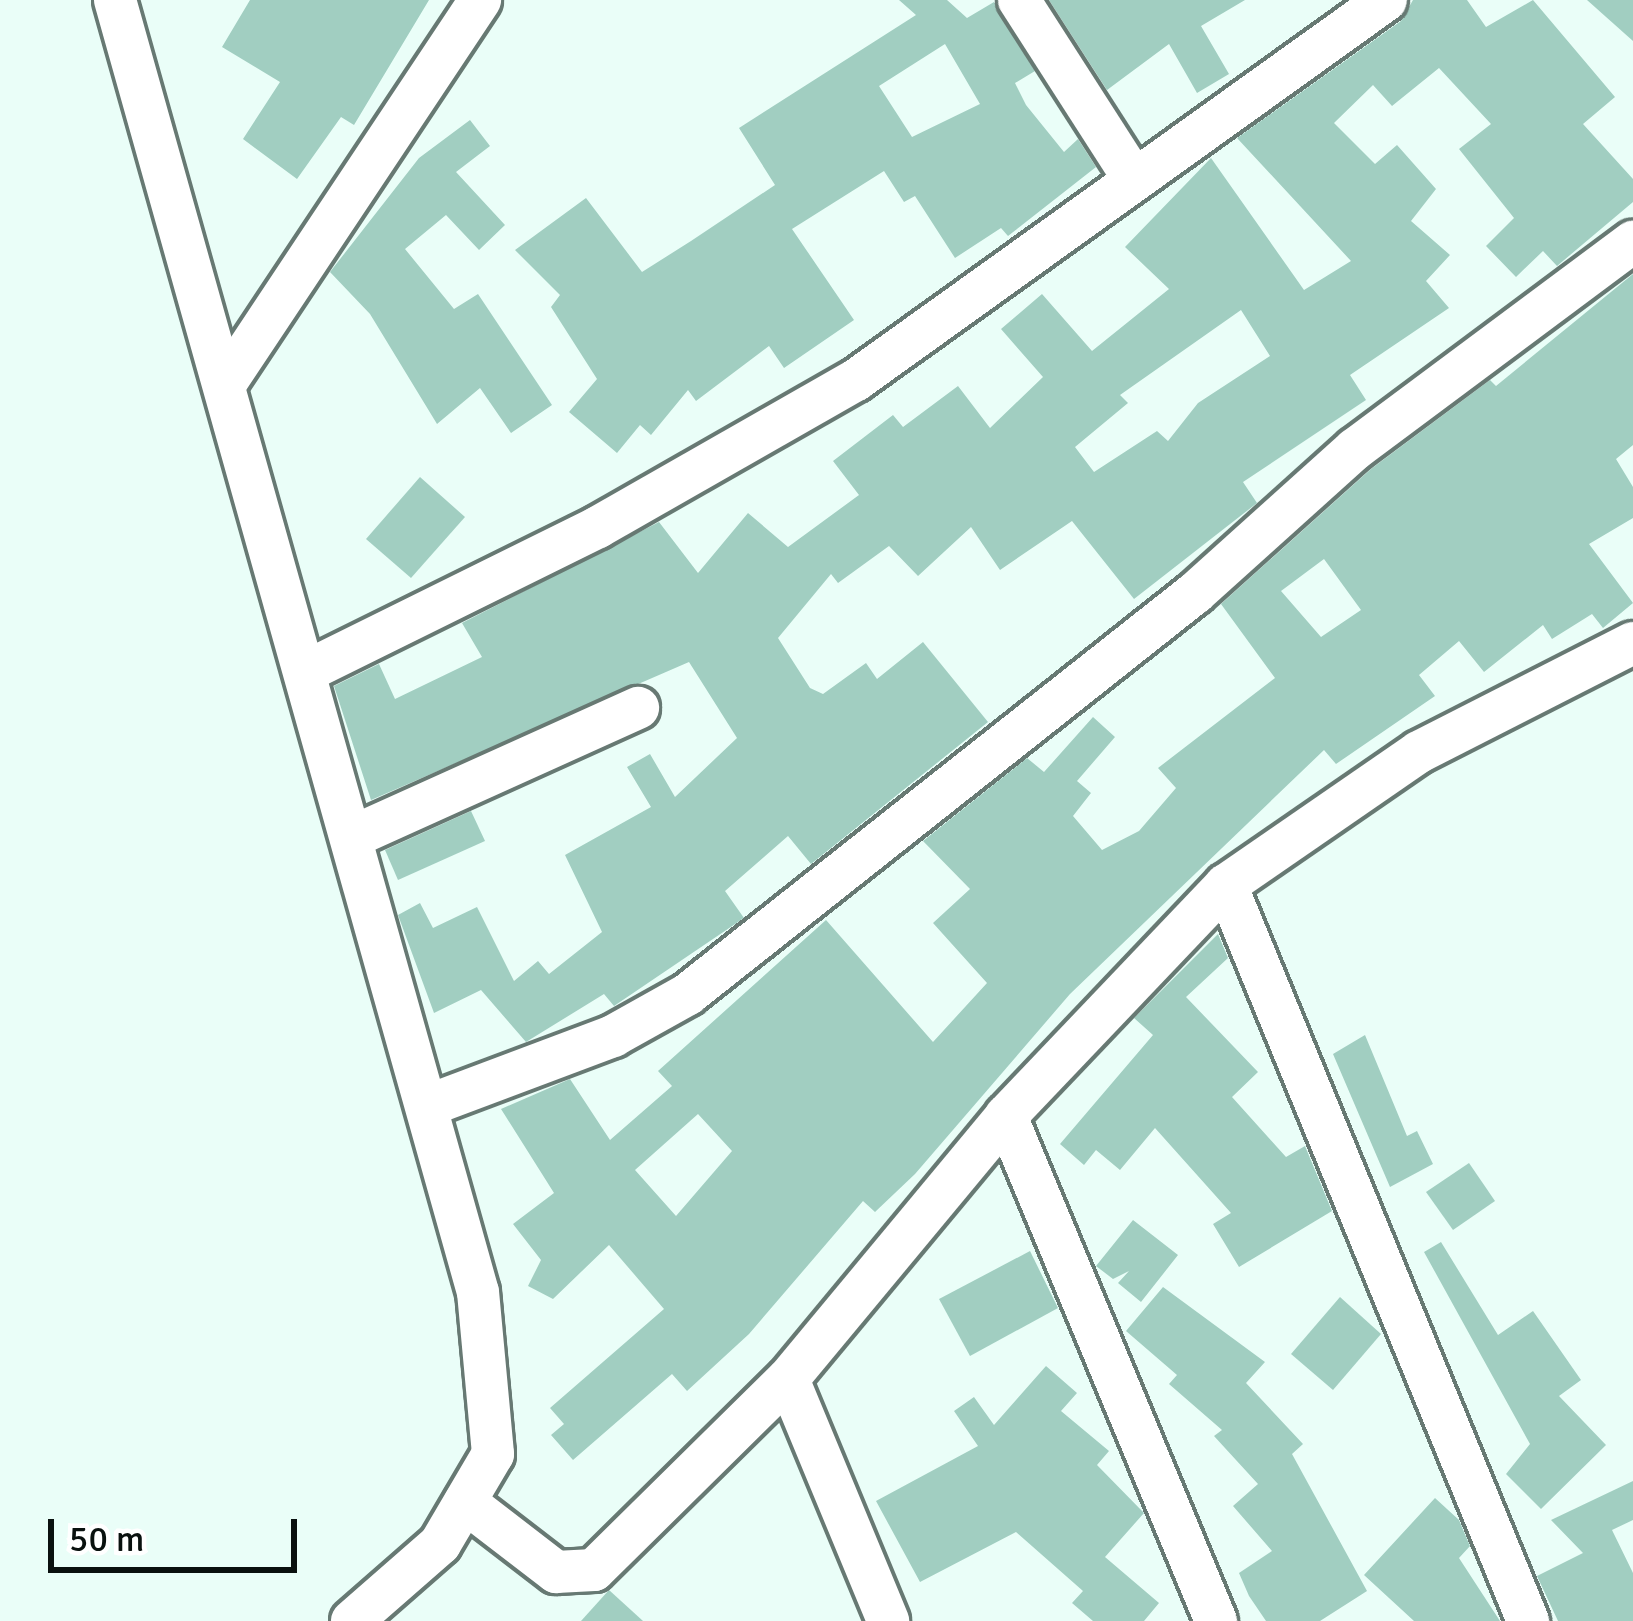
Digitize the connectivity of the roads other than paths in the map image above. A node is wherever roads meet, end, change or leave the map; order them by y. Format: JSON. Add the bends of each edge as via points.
{"nodes":[{"id":1,"x":115,"y":0,"type":"edge"},
{"id":2,"x":480,"y":0,"type":"edge"},
{"id":3,"x":1018,"y":0,"type":"edge"},
{"id":4,"x":1386,"y":0,"type":"edge"},
{"id":5,"x":1322,"y":17,"type":"edge"},
{"id":6,"x":1132,"y":176,"type":"junction"},
{"id":7,"x":1633,"y":242,"type":"edge"},
{"id":8,"x":225,"y":384,"type":"junction"},
{"id":9,"x":1633,"y":643,"type":"edge"},
{"id":10,"x":307,"y":671,"type":"junction"},
{"id":11,"x":638,"y":708,"type":"dead end"},
{"id":12,"x":352,"y":837,"type":"junction"},
{"id":13,"x":1226,"y":885,"type":"junction"},
{"id":14,"x":427,"y":1106,"type":"junction"},
{"id":15,"x":1006,"y":1116,"type":"junction"},
{"id":16,"x":788,"y":1379,"type":"junction"},
{"id":17,"x":465,"y":1502,"type":"junction"},
{"id":18,"x":352,"y":1621,"type":"edge"},
{"id":19,"x":887,"y":1621,"type":"edge"},
{"id":20,"x":1216,"y":1621,"type":"edge"},
{"id":21,"x":1528,"y":1621,"type":"edge"}],
"edges":[{"from":1,"to":8,"type":"street"},
{"from":2,"to":8,"type":"street"},
{"from":3,"to":6,"type":"street"},
{"from":4,"to":5,"type":"street"},
{"from":5,"to":6,"type":"street"},
{"from":6,"to":10,"type":"street","via":[[856,380],[598,527]]},
{"from":7,"to":14,"type":"street","via":[[1355,449],[1177,607],[688,994],[614,1036]]},
{"from":8,"to":10,"type":"street"},
{"from":9,"to":13,"type":"street","via":[[1419,752]]},
{"from":10,"to":12,"type":"street"},
{"from":11,"to":12,"type":"street"},
{"from":12,"to":14,"type":"street"},
{"from":13,"to":15,"type":"street"},
{"from":13,"to":21,"type":"street"},
{"from":14,"to":17,"type":"street","via":[[478,1292],[493,1454]]},
{"from":15,"to":16,"type":"street"},
{"from":15,"to":20,"type":"street"},
{"from":16,"to":17,"type":"street","via":[[594,1570],[556,1572]]},
{"from":16,"to":19,"type":"street"},
{"from":17,"to":18,"type":"street","via":[[440,1544]]}]}
